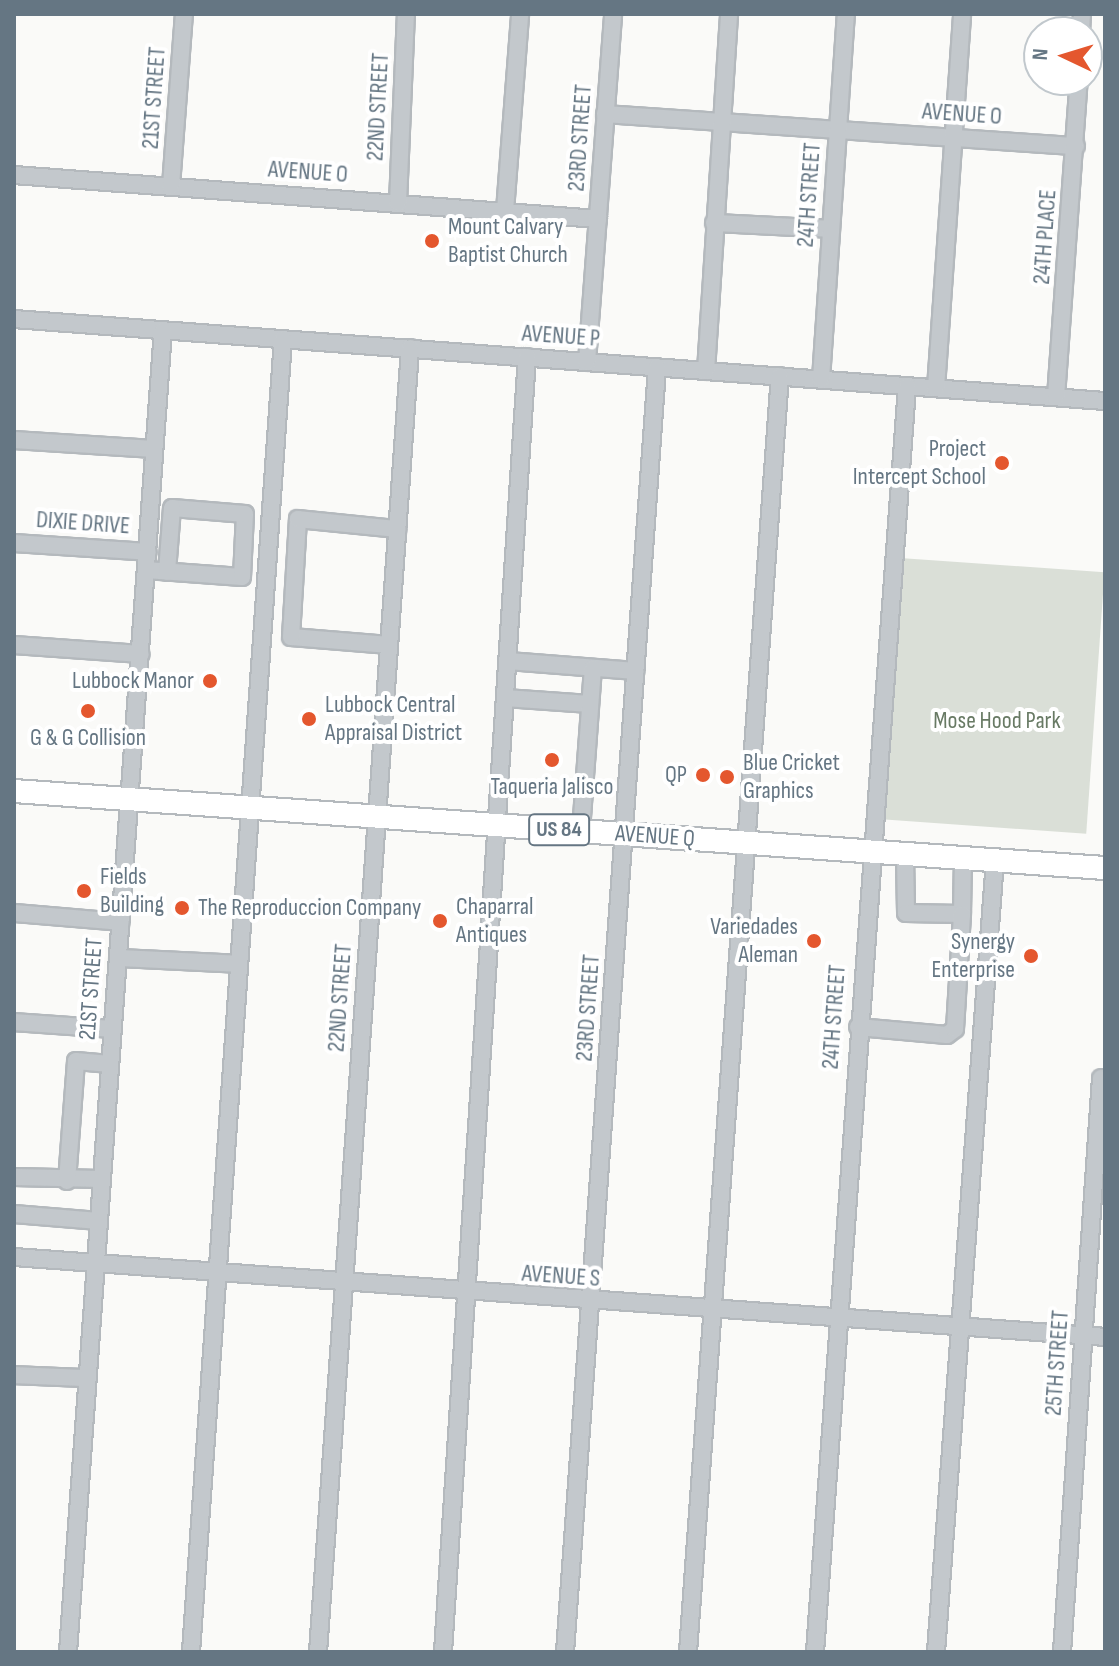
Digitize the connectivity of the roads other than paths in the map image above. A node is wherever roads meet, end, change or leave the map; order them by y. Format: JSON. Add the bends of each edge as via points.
{"nodes":[{"id":1,"x":184,"y":14,"type":"edge"},
{"id":2,"x":406,"y":14,"type":"edge"},
{"id":3,"x":520,"y":14,"type":"edge"},
{"id":4,"x":613,"y":14,"type":"edge"},
{"id":5,"x":729,"y":14,"type":"edge"},
{"id":6,"x":846,"y":14,"type":"edge"},
{"id":7,"x":962,"y":14,"type":"edge"},
{"id":8,"x":1078,"y":96,"type":"edge"},
{"id":9,"x":605,"y":114,"type":"junction"},
{"id":10,"x":720,"y":122,"type":"junction"},
{"id":11,"x":838,"y":130,"type":"junction"},
{"id":12,"x":953,"y":138,"type":"junction"},
{"id":13,"x":1076,"y":146,"type":"junction"},
{"id":14,"x":14,"y":175,"type":"edge"},
{"id":15,"x":171,"y":186,"type":"junction"},
{"id":16,"x":398,"y":203,"type":"junction"},
{"id":17,"x":505,"y":211,"type":"junction"},
{"id":18,"x":598,"y":219,"type":"junction"},
{"id":19,"x":714,"y":223,"type":"junction"},
{"id":20,"x":831,"y":229,"type":"junction"},
{"id":21,"x":14,"y":319,"type":"edge"},
{"id":22,"x":163,"y":330,"type":"junction"},
{"id":23,"x":283,"y":339,"type":"junction"},
{"id":24,"x":410,"y":348,"type":"junction"},
{"id":25,"x":527,"y":357,"type":"junction"},
{"id":26,"x":587,"y":362,"type":"junction"},
{"id":27,"x":657,"y":367,"type":"junction"},
{"id":28,"x":706,"y":371,"type":"junction"},
{"id":29,"x":780,"y":376,"type":"junction"},
{"id":30,"x":821,"y":379,"type":"junction"},
{"id":31,"x":907,"y":386,"type":"junction"},
{"id":32,"x":936,"y":388,"type":"junction"},
{"id":33,"x":1056,"y":397,"type":"junction"},
{"id":34,"x":1105,"y":401,"type":"edge"},
{"id":35,"x":14,"y":440,"type":"edge"},
{"id":36,"x":154,"y":449,"type":"junction"},
{"id":37,"x":397,"y":529,"type":"junction"},
{"id":38,"x":14,"y":543,"type":"edge"},
{"id":39,"x":148,"y":552,"type":"junction"},
{"id":40,"x":146,"y":570,"type":"junction"},
{"id":41,"x":167,"y":572,"type":"junction"},
{"id":42,"x":14,"y":645,"type":"edge"},
{"id":43,"x":389,"y":645,"type":"junction"},
{"id":44,"x":141,"y":654,"type":"junction"},
{"id":45,"x":508,"y":661,"type":"junction"},
{"id":46,"x":593,"y":668,"type":"junction"},
{"id":47,"x":636,"y":671,"type":"junction"},
{"id":48,"x":505,"y":698,"type":"junction"},
{"id":49,"x":590,"y":704,"type":"junction"},
{"id":50,"x":14,"y":791,"type":"edge"},
{"id":51,"x":130,"y":799,"type":"junction"},
{"id":52,"x":251,"y":807,"type":"junction"},
{"id":53,"x":377,"y":816,"type":"junction"},
{"id":54,"x":498,"y":825,"type":"junction"},
{"id":55,"x":581,"y":831,"type":"junction"},
{"id":56,"x":624,"y":834,"type":"junction"},
{"id":57,"x":744,"y":843,"type":"junction"},
{"id":58,"x":870,"y":852,"type":"junction"},
{"id":59,"x":905,"y":854,"type":"junction"},
{"id":60,"x":963,"y":858,"type":"junction"},
{"id":61,"x":995,"y":860,"type":"junction"},
{"id":62,"x":1105,"y":868,"type":"edge"},
{"id":63,"x":14,"y":913,"type":"edge"},
{"id":64,"x":962,"y":914,"type":"junction"},
{"id":65,"x":121,"y":922,"type":"junction"},
{"id":66,"x":118,"y":958,"type":"junction"},
{"id":67,"x":239,"y":964,"type":"junction"},
{"id":68,"x":14,"y":1022,"type":"edge"},
{"id":69,"x":858,"y":1027,"type":"junction"},
{"id":70,"x":112,"y":1029,"type":"junction"},
{"id":71,"x":110,"y":1064,"type":"junction"},
{"id":72,"x":1101,"y":1078,"type":"dead end"},
{"id":73,"x":14,"y":1177,"type":"edge"},
{"id":74,"x":101,"y":1179,"type":"junction"},
{"id":75,"x":67,"y":1181,"type":"junction"},
{"id":76,"x":14,"y":1214,"type":"edge"},
{"id":77,"x":99,"y":1221,"type":"junction"},
{"id":78,"x":14,"y":1257,"type":"edge"},
{"id":79,"x":95,"y":1263,"type":"junction"},
{"id":80,"x":217,"y":1274,"type":"junction"},
{"id":81,"x":344,"y":1284,"type":"junction"},
{"id":82,"x":466,"y":1293,"type":"junction"},
{"id":83,"x":590,"y":1302,"type":"junction"},
{"id":84,"x":713,"y":1310,"type":"junction"},
{"id":85,"x":838,"y":1319,"type":"junction"},
{"id":86,"x":958,"y":1327,"type":"junction"},
{"id":87,"x":1083,"y":1336,"type":"junction"},
{"id":88,"x":1105,"y":1337,"type":"edge"},
{"id":89,"x":14,"y":1375,"type":"edge"},
{"id":90,"x":87,"y":1378,"type":"junction"},
{"id":91,"x":68,"y":1652,"type":"edge"},
{"id":92,"x":191,"y":1652,"type":"edge"},
{"id":93,"x":318,"y":1652,"type":"edge"},
{"id":94,"x":443,"y":1652,"type":"edge"},
{"id":95,"x":565,"y":1652,"type":"edge"},
{"id":96,"x":688,"y":1652,"type":"edge"},
{"id":97,"x":815,"y":1652,"type":"edge"},
{"id":98,"x":936,"y":1652,"type":"edge"},
{"id":99,"x":1062,"y":1652,"type":"edge"}],
"edges":[{"from":1,"to":15,"type":"street","name":"21ST STREET"},
{"from":2,"to":16,"type":"street","name":"22ND STREET"},
{"from":3,"to":17,"type":"street"},
{"from":4,"to":9,"type":"street","name":"23RD STREET"},
{"from":5,"to":10,"type":"street"},
{"from":6,"to":11,"type":"street","name":"24TH STREET"},
{"from":7,"to":12,"type":"street"},
{"from":8,"to":13,"type":"street","name":"24TH PLACE"},
{"from":9,"to":10,"type":"street","name":"AVENUE O"},
{"from":9,"to":18,"type":"street","name":"23RD STREET"},
{"from":10,"to":11,"type":"street","name":"AVENUE O"},
{"from":10,"to":19,"type":"street"},
{"from":11,"to":12,"type":"street","name":"AVENUE O"},
{"from":11,"to":20,"type":"street","name":"24TH STREET"},
{"from":12,"to":13,"type":"street","name":"AVENUE O"},
{"from":12,"to":32,"type":"street"},
{"from":13,"to":33,"type":"street","name":"24TH PLACE"},
{"from":14,"to":15,"type":"street","name":"AVENUE O"},
{"from":15,"to":16,"type":"street","name":"AVENUE O"},
{"from":16,"to":17,"type":"street","name":"AVENUE O"},
{"from":17,"to":18,"type":"street","name":"AVENUE O"},
{"from":18,"to":26,"type":"street","name":"23RD STREET"},
{"from":19,"to":20,"type":"street"},
{"from":19,"to":28,"type":"street"},
{"from":20,"to":30,"type":"street","name":"24TH STREET"},
{"from":21,"to":22,"type":"street","name":"AVENUE P"},
{"from":22,"to":23,"type":"street","name":"AVENUE P"},
{"from":22,"to":36,"type":"street","name":"21ST STREET"},
{"from":23,"to":24,"type":"street","name":"AVENUE P"},
{"from":23,"to":52,"type":"street"},
{"from":24,"to":25,"type":"street","name":"AVENUE P"},
{"from":24,"to":37,"type":"street","name":"22ND STREET"},
{"from":25,"to":26,"type":"street","name":"AVENUE P"},
{"from":25,"to":45,"type":"street"},
{"from":26,"to":27,"type":"street","name":"AVENUE P"},
{"from":27,"to":28,"type":"street","name":"AVENUE P"},
{"from":27,"to":47,"type":"street","name":"23RD STREET"},
{"from":28,"to":29,"type":"street","name":"AVENUE P"},
{"from":29,"to":30,"type":"street","name":"AVENUE P"},
{"from":29,"to":57,"type":"street"},
{"from":30,"to":31,"type":"street","name":"AVENUE P"},
{"from":31,"to":32,"type":"street","name":"AVENUE P"},
{"from":31,"to":58,"type":"street","name":"24TH STREET"},
{"from":32,"to":33,"type":"street","name":"AVENUE P"},
{"from":33,"to":34,"type":"street","name":"AVENUE P"},
{"from":35,"to":36,"type":"street"},
{"from":36,"to":39,"type":"street","name":"21ST STREET"},
{"from":37,"to":43,"type":"street","name":"22ND STREET"},
{"from":37,"to":43,"type":"street","via":[[298,519],[291,637]]},
{"from":38,"to":39,"type":"street","name":"DIXIE DRIVE"},
{"from":39,"to":40,"type":"street","name":"21ST STREET"},
{"from":40,"to":41,"type":"street"},
{"from":40,"to":44,"type":"street","name":"21ST STREET"},
{"from":41,"to":41,"type":"street","via":[[242,577],[245,514],[172,508]]},
{"from":42,"to":44,"type":"street"},
{"from":43,"to":53,"type":"street","name":"22ND STREET"},
{"from":44,"to":51,"type":"street","name":"21ST STREET"},
{"from":45,"to":46,"type":"street"},
{"from":45,"to":48,"type":"street"},
{"from":46,"to":47,"type":"street"},
{"from":46,"to":49,"type":"street"},
{"from":47,"to":56,"type":"street","name":"23RD STREET"},
{"from":48,"to":49,"type":"street"},
{"from":48,"to":54,"type":"street"},
{"from":49,"to":55,"type":"street"},
{"from":50,"to":51,"type":"highway","name":"AVENUE Q","number":"US 84"},
{"from":51,"to":52,"type":"highway","name":"AVENUE Q","number":"US 84"},
{"from":51,"to":65,"type":"street","name":"21ST STREET"},
{"from":52,"to":53,"type":"highway","name":"AVENUE Q","number":"US 84"},
{"from":52,"to":67,"type":"street"},
{"from":53,"to":54,"type":"highway","name":"AVENUE Q","number":"US 84"},
{"from":53,"to":81,"type":"street","name":"22ND STREET"},
{"from":54,"to":55,"type":"highway","name":"AVENUE Q","number":"US 84"},
{"from":54,"to":82,"type":"street"},
{"from":55,"to":56,"type":"highway","name":"AVENUE Q","number":"US 84"},
{"from":56,"to":57,"type":"highway","name":"AVENUE Q","number":"US 84"},
{"from":56,"to":83,"type":"street","name":"23RD STREET"},
{"from":57,"to":58,"type":"highway","name":"AVENUE Q","number":"US 84"},
{"from":57,"to":84,"type":"street"},
{"from":58,"to":59,"type":"highway","name":"AVENUE Q","number":"US 84"},
{"from":58,"to":69,"type":"street","name":"24TH STREET"},
{"from":59,"to":60,"type":"highway","name":"AVENUE Q","number":"US 84"},
{"from":59,"to":64,"type":"street","via":[[901,909]]},
{"from":60,"to":61,"type":"highway","name":"AVENUE Q","number":"US 84"},
{"from":60,"to":64,"type":"street"},
{"from":61,"to":62,"type":"highway","name":"AVENUE Q","number":"US 84"},
{"from":61,"to":86,"type":"street"},
{"from":63,"to":65,"type":"street"},
{"from":64,"to":69,"type":"street","via":[[955,1029],[947,1035]]},
{"from":65,"to":66,"type":"street","name":"21ST STREET"},
{"from":66,"to":67,"type":"street"},
{"from":66,"to":70,"type":"street","name":"21ST STREET"},
{"from":67,"to":80,"type":"street"},
{"from":68,"to":70,"type":"street"},
{"from":69,"to":85,"type":"street","name":"24TH STREET"},
{"from":70,"to":71,"type":"street","name":"21ST STREET"},
{"from":71,"to":74,"type":"street","name":"21ST STREET"},
{"from":71,"to":75,"type":"street","via":[[76,1061]]},
{"from":72,"to":87,"type":"street","name":"25TH STREET"},
{"from":73,"to":75,"type":"street"},
{"from":74,"to":75,"type":"street"},
{"from":74,"to":77,"type":"street","name":"21ST STREET"},
{"from":76,"to":77,"type":"street"},
{"from":77,"to":79,"type":"street","name":"21ST STREET"},
{"from":78,"to":79,"type":"street","name":"AVENUE S"},
{"from":79,"to":80,"type":"street","name":"AVENUE S"},
{"from":79,"to":90,"type":"street","name":"21ST STREET"},
{"from":80,"to":81,"type":"street","name":"AVENUE S"},
{"from":80,"to":92,"type":"street"},
{"from":81,"to":82,"type":"street","name":"AVENUE S"},
{"from":81,"to":93,"type":"street","name":"22ND STREET"},
{"from":82,"to":83,"type":"street","name":"AVENUE S"},
{"from":82,"to":94,"type":"street"},
{"from":83,"to":84,"type":"street","name":"AVENUE S"},
{"from":83,"to":95,"type":"street","name":"23RD STREET"},
{"from":84,"to":85,"type":"street","name":"AVENUE S"},
{"from":84,"to":96,"type":"street"},
{"from":85,"to":86,"type":"street","name":"AVENUE S"},
{"from":85,"to":97,"type":"street","name":"24TH STREET"},
{"from":86,"to":87,"type":"street","name":"AVENUE S"},
{"from":86,"to":98,"type":"street"},
{"from":87,"to":88,"type":"street","name":"AVENUE S"},
{"from":87,"to":99,"type":"street","name":"25TH STREET"},
{"from":89,"to":90,"type":"street"},
{"from":90,"to":91,"type":"street","name":"21ST STREET"}]}
